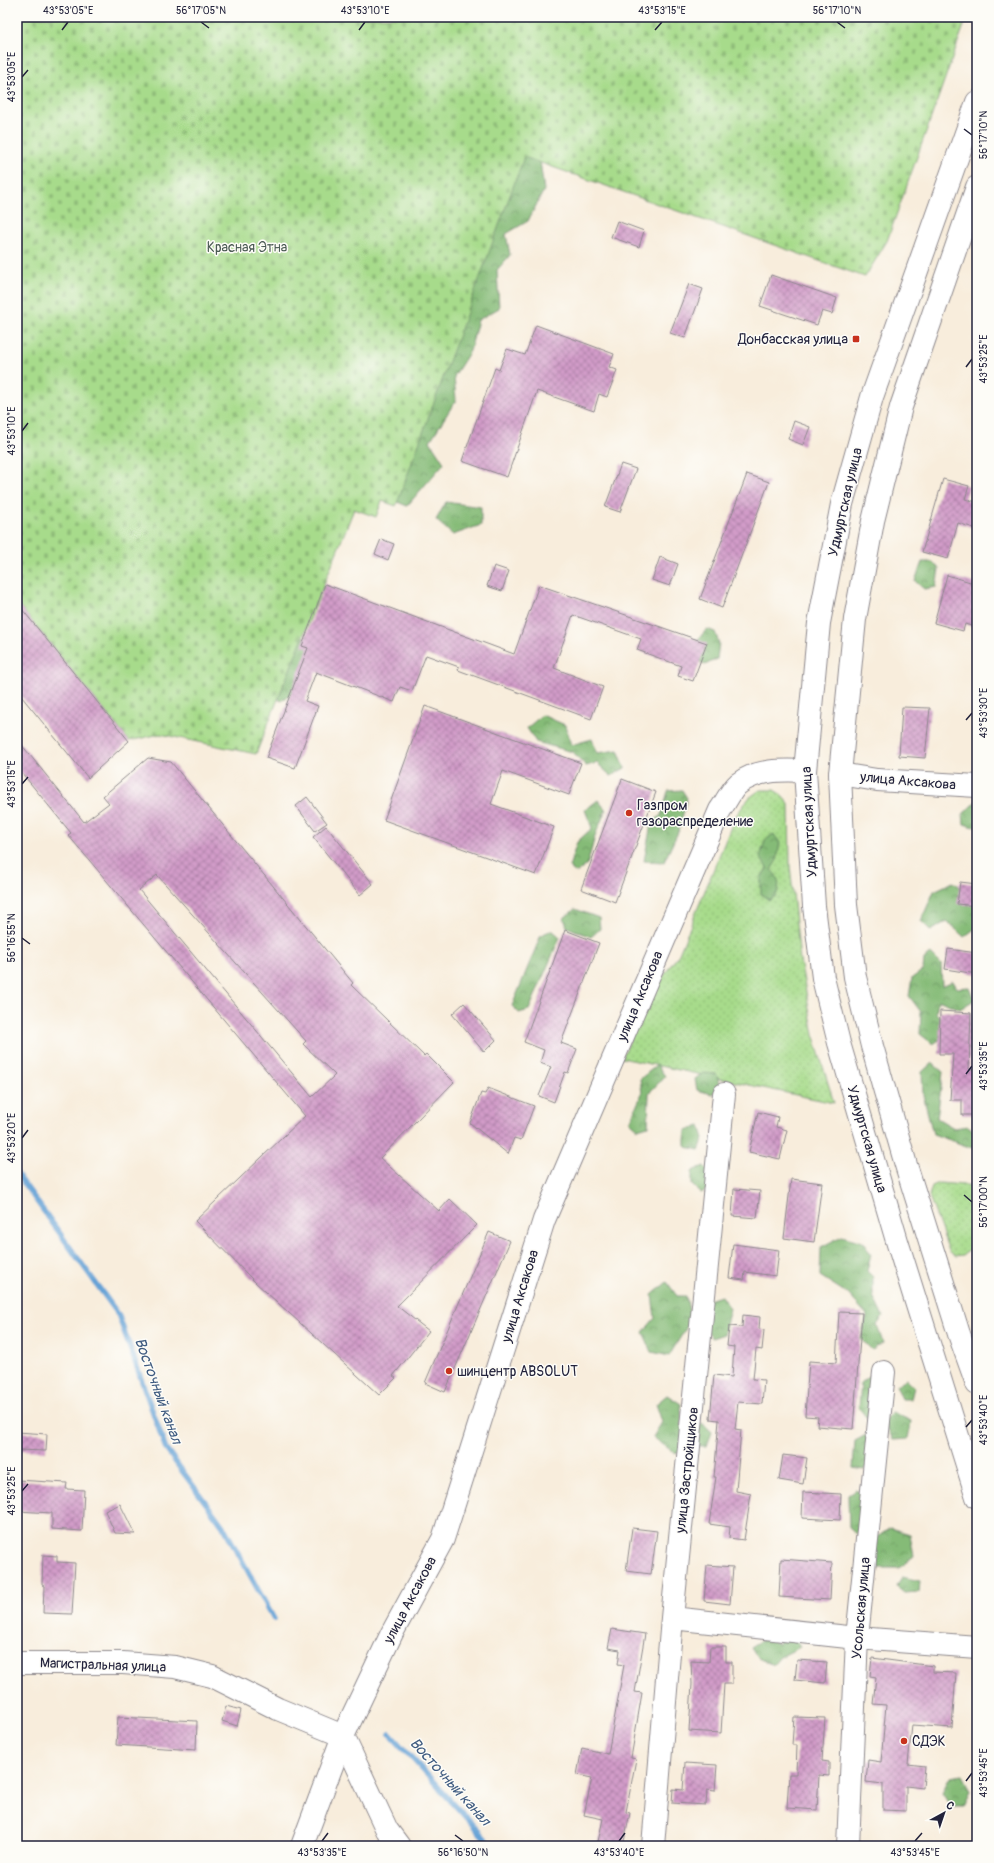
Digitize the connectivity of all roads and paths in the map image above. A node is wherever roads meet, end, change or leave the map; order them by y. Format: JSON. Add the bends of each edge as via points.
{"nodes":[{"id":1,"x":977,"y":102,"type":"edge"},
{"id":2,"x":977,"y":187,"type":"edge"},
{"id":3,"x":805,"y":771,"type":"junction"},
{"id":4,"x":840,"y":774,"type":"junction"},
{"id":5,"x":977,"y":786,"type":"edge"},
{"id":6,"x":724,"y":1094,"type":"dead end"},
{"id":7,"x":884,"y":1372,"type":"dead end"},
{"id":8,"x":977,"y":1384,"type":"edge"},
{"id":9,"x":977,"y":1496,"type":"edge"},
{"id":10,"x":672,"y":1618,"type":"junction"},
{"id":11,"x":857,"y":1638,"type":"junction"},
{"id":12,"x":977,"y":1647,"type":"edge"},
{"id":13,"x":17,"y":1663,"type":"edge"},
{"id":14,"x":343,"y":1736,"type":"junction"},
{"id":15,"x":302,"y":1846,"type":"edge"},
{"id":16,"x":399,"y":1846,"type":"edge"},
{"id":17,"x":653,"y":1846,"type":"edge"},
{"id":18,"x":848,"y":1846,"type":"edge"}],
"edges":[{"from":1,"to":3,"type":"street","name":"Удмуртская улица","via":[[872,397],[842,504],[819,623]]},
{"from":2,"to":4,"type":"street","via":[[900,407],[873,521],[855,619]]},
{"from":3,"to":4,"type":"street","name":"улица Аксакова"},
{"from":3,"to":9,"type":"street","name":"Удмуртская улица","via":[[814,906],[823,978],[888,1212]]},
{"from":3,"to":14,"type":"street","name":"улица Аксакова","via":[[777,770],[752,775],[737,785],[720,810],[544,1220],[443,1539],[392,1633]]},
{"from":4,"to":5,"type":"street","name":"улица Аксакова","via":[[877,780]]},
{"from":4,"to":8,"type":"street","via":[[846,905],[855,978],[906,1165]]},
{"from":6,"to":10,"type":"street","name":"улица Застройщиков"},
{"from":7,"to":11,"type":"street","name":"Усольская улица"},
{"from":10,"to":11,"type":"street"},
{"from":10,"to":17,"type":"street","name":"улица Застройщиков"},
{"from":11,"to":12,"type":"street"},
{"from":11,"to":18,"type":"street","name":"Усольская улица"},
{"from":13,"to":14,"type":"street","name":"Магистральная улица","via":[[123,1663],[175,1667],[212,1676],[278,1709]]},
{"from":14,"to":15,"type":"street","name":"улица Аксакова"},
{"from":14,"to":16,"type":"street","via":[[387,1830]]}]}
